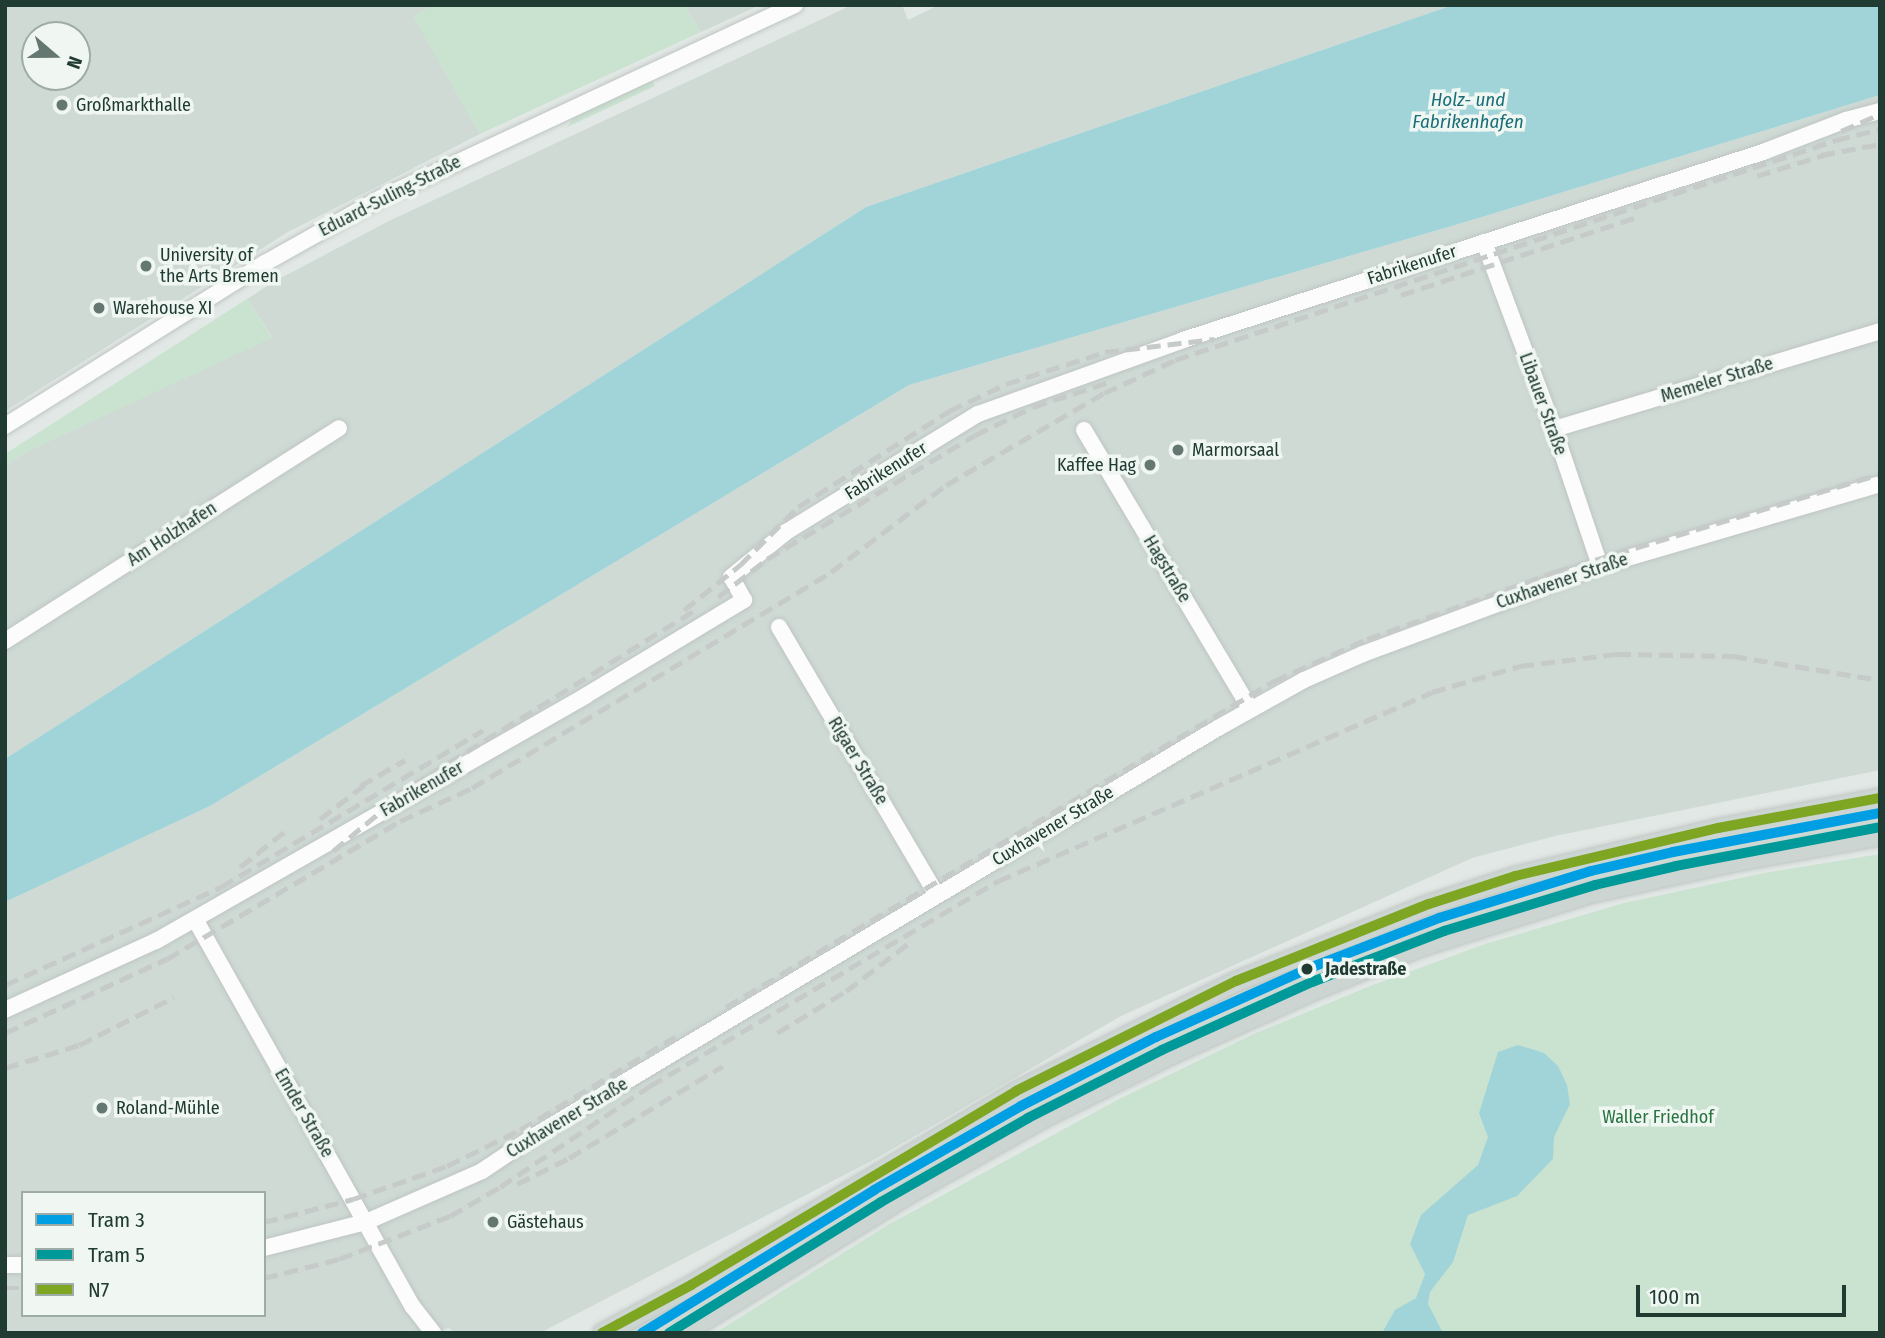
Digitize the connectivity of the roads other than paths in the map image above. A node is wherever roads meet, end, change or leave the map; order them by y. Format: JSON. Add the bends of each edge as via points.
{"nodes":[{"id":1,"x":795,"y":5,"type":"edge"},
{"id":2,"x":1880,"y":111,"type":"edge"},
{"id":3,"x":1484,"y":242,"type":"junction"},
{"id":4,"x":1880,"y":331,"type":"edge"},
{"id":5,"x":5,"y":426,"type":"edge"},
{"id":6,"x":339,"y":428,"type":"dead end"},
{"id":7,"x":1554,"y":429,"type":"junction"},
{"id":8,"x":1084,"y":430,"type":"dead end"},
{"id":9,"x":1880,"y":484,"type":"edge"},
{"id":10,"x":1600,"y":566,"type":"junction"},
{"id":11,"x":779,"y":626,"type":"dead end"},
{"id":12,"x":5,"y":641,"type":"edge"},
{"id":13,"x":1250,"y":708,"type":"junction"},
{"id":14,"x":1880,"y":799,"type":"edge"},
{"id":15,"x":1880,"y":835,"type":"edge"},
{"id":16,"x":937,"y":895,"type":"junction"},
{"id":17,"x":195,"y":919,"type":"junction"},
{"id":18,"x":5,"y":1010,"type":"edge"},
{"id":19,"x":366,"y":1222,"type":"junction"},
{"id":20,"x":266,"y":1247,"type":"edge"},
{"id":21,"x":413,"y":1307,"type":"junction"},
{"id":22,"x":420,"y":1333,"type":"edge"},
{"id":23,"x":433,"y":1333,"type":"edge"},
{"id":24,"x":602,"y":1333,"type":"edge"},
{"id":25,"x":683,"y":1333,"type":"edge"}],
"edges":[{"from":1,"to":5,"type":"street","name":"Eduard-Suling-Straße","via":[[382,198],[265,263]]},
{"from":2,"to":3,"type":"street","name":"Fabrikenufer"},
{"from":3,"to":7,"type":"street","name":"Libauer Straße"},
{"from":3,"to":17,"type":"street","name":"Fabrikenufer","via":[[1182,340],[978,414],[786,532],[731,577],[744,600]]},
{"from":4,"to":7,"type":"street","name":"Memeler Straße"},
{"from":6,"to":12,"type":"street","name":"Am Holzhafen"},
{"from":7,"to":10,"type":"street","name":"Libauer Straße"},
{"from":8,"to":13,"type":"street","name":"Hagstraße"},
{"from":9,"to":10,"type":"street","name":"Cuxhavener Straße"},
{"from":10,"to":13,"type":"street","name":"Cuxhavener Straße","via":[[1363,654]]},
{"from":11,"to":16,"type":"street","name":"Rigaer Straße"},
{"from":13,"to":16,"type":"street","name":"Cuxhavener Straße"},
{"from":14,"to":24,"type":"main road","via":[[1718,828],[1515,876],[1429,904],[1236,981],[1016,1091]]},
{"from":15,"to":25,"type":"main road","via":[[1588,893],[1422,947],[1315,989],[1040,1119],[907,1194]]},
{"from":16,"to":19,"type":"street","name":"Cuxhavener Straße","via":[[482,1171]]},
{"from":17,"to":18,"type":"street","name":"Fabrikenufer"},
{"from":17,"to":19,"type":"street","name":"Emder Straße"},
{"from":19,"to":20,"type":"street","name":"Cuxhavener Straße"},
{"from":19,"to":21,"type":"street","name":"Emder Straße"},
{"from":21,"to":22,"type":"street","name":"Emder Straße"},
{"from":21,"to":23,"type":"street","name":"Emder Straße"}]}
